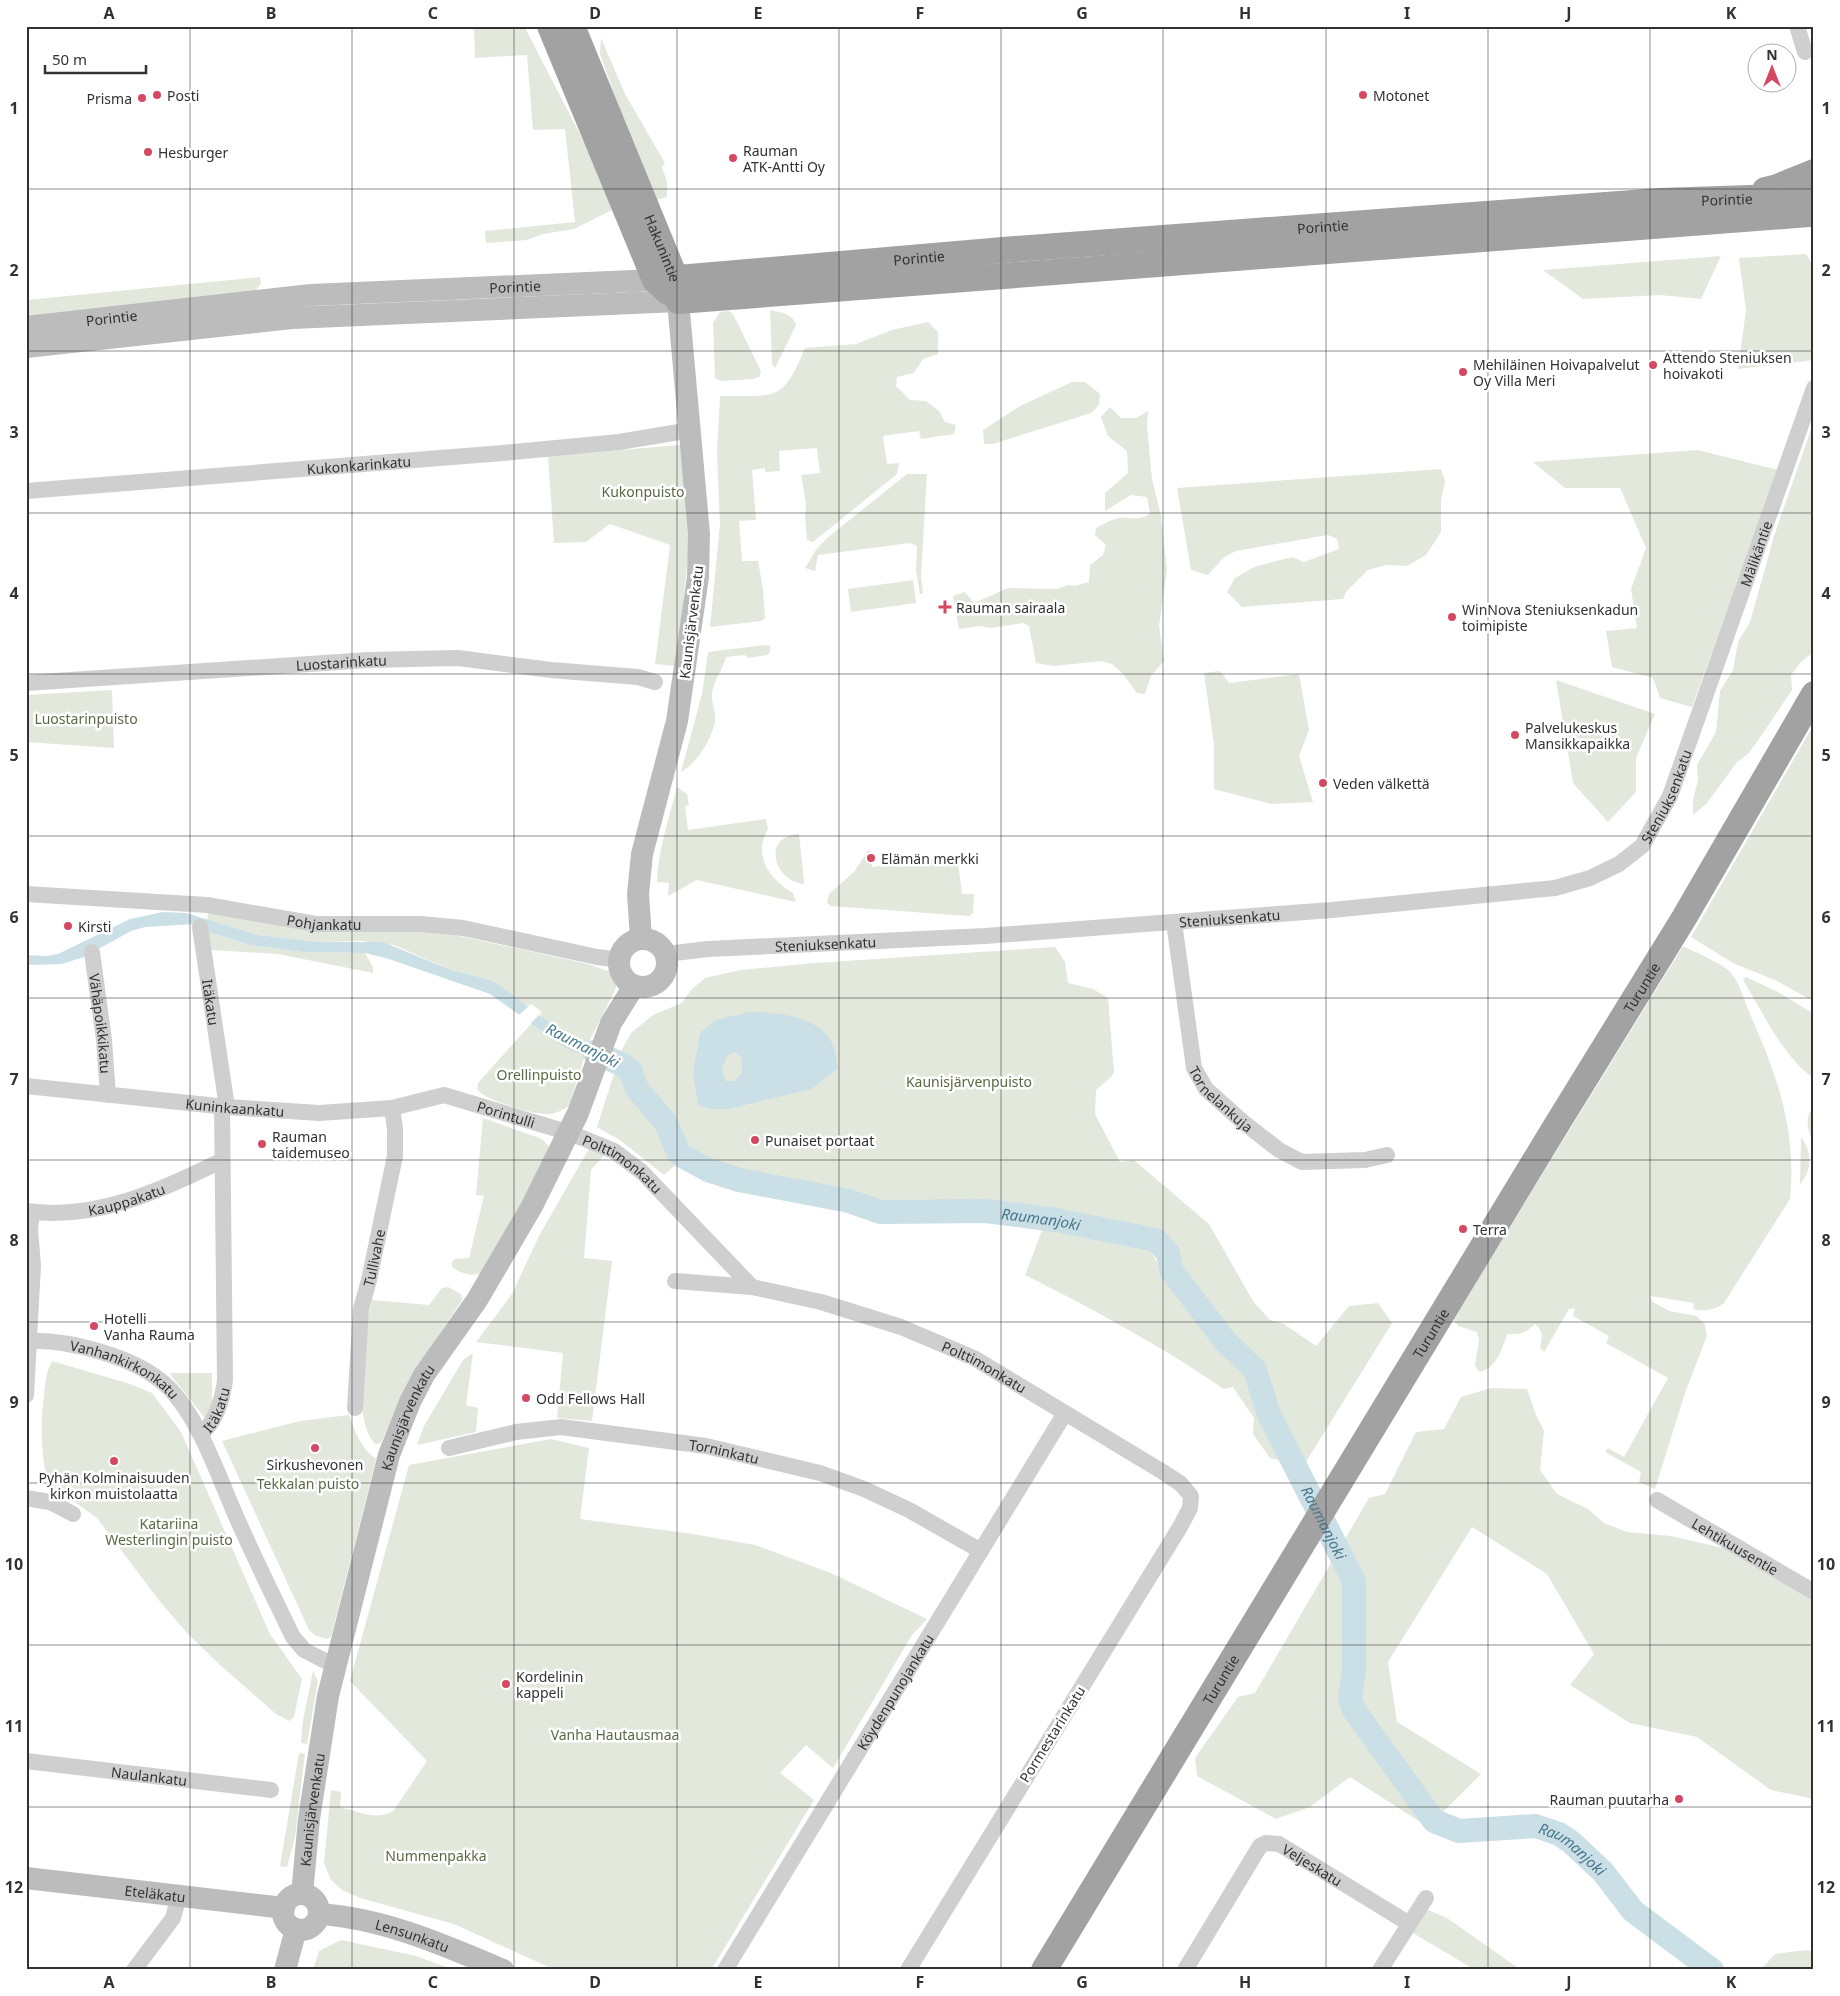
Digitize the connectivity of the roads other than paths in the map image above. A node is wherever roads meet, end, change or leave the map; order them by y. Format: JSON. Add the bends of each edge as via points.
{"nodes":[{"id":1,"x":550,"y":26,"type":"edge"},
{"id":2,"x":572,"y":26,"type":"edge"},
{"id":3,"x":1797,"y":26,"type":"edge"},
{"id":4,"x":1804,"y":52,"type":"dead end"},
{"id":5,"x":1814,"y":172,"type":"edge"},
{"id":6,"x":1814,"y":196,"type":"edge"},
{"id":7,"x":1720,"y":198,"type":"junction"},
{"id":8,"x":634,"y":202,"type":"junction"},
{"id":9,"x":1814,"y":213,"type":"edge"},
{"id":10,"x":650,"y":240,"type":"junction"},
{"id":11,"x":718,"y":279,"type":"junction"},
{"id":12,"x":669,"y":286,"type":"junction"},
{"id":13,"x":26,"y":327,"type":"edge"},
{"id":14,"x":26,"y":348,"type":"edge"},
{"id":15,"x":1814,"y":388,"type":"edge"},
{"id":16,"x":691,"y":430,"type":"junction"},
{"id":17,"x":26,"y":491,"type":"edge"},
{"id":18,"x":655,"y":682,"type":"dead end"},
{"id":19,"x":26,"y":683,"type":"edge"},
{"id":20,"x":1814,"y":694,"type":"edge"},
{"id":21,"x":1697,"y":718,"type":"joint"},
{"id":22,"x":26,"y":894,"type":"edge"},
{"id":23,"x":1174,"y":922,"type":"junction"},
{"id":24,"x":200,"y":927,"type":"dead end"},
{"id":25,"x":641,"y":938,"type":"junction"},
{"id":26,"x":92,"y":952,"type":"dead end"},
{"id":27,"x":666,"y":954,"type":"junction"},
{"id":28,"x":619,"y":960,"type":"junction"},
{"id":29,"x":634,"y":986,"type":"junction"},
{"id":30,"x":26,"y":1086,"type":"edge"},
{"id":31,"x":108,"y":1095,"type":"junction"},
{"id":32,"x":444,"y":1095,"type":"joint"},
{"id":33,"x":224,"y":1107,"type":"junction"},
{"id":34,"x":392,"y":1108,"type":"junction"},
{"id":35,"x":570,"y":1133,"type":"junction"},
{"id":36,"x":1387,"y":1155,"type":"dead end"},
{"id":37,"x":221,"y":1161,"type":"junction"},
{"id":38,"x":29,"y":1211,"type":"edge"},
{"id":39,"x":675,"y":1281,"type":"dead end"},
{"id":40,"x":752,"y":1287,"type":"junction"},
{"id":41,"x":28,"y":1341,"type":"edge"},
{"id":42,"x":26,"y":1395,"type":"edge"},
{"id":43,"x":355,"y":1408,"type":"dead end"},
{"id":44,"x":1065,"y":1413,"type":"junction"},
{"id":45,"x":200,"y":1434,"type":"junction"},
{"id":46,"x":448,"y":1448,"type":"dead end"},
{"id":47,"x":1191,"y":1496,"type":"joint"},
{"id":48,"x":26,"y":1498,"type":"edge"},
{"id":49,"x":1656,"y":1500,"type":"dead end"},
{"id":50,"x":73,"y":1514,"type":"dead end"},
{"id":51,"x":981,"y":1551,"type":"junction"},
{"id":52,"x":1814,"y":1592,"type":"edge"},
{"id":53,"x":335,"y":1666,"type":"junction"},
{"id":54,"x":26,"y":1761,"type":"edge"},
{"id":55,"x":271,"y":1790,"type":"dead end"},
{"id":56,"x":26,"y":1878,"type":"edge"},
{"id":57,"x":302,"y":1894,"type":"junction"},
{"id":58,"x":179,"y":1896,"type":"junction"},
{"id":59,"x":1426,"y":1898,"type":"dead end"},
{"id":60,"x":284,"y":1908,"type":"junction"},
{"id":61,"x":319,"y":1914,"type":"junction"},
{"id":62,"x":1408,"y":1923,"type":"junction"},
{"id":63,"x":296,"y":1929,"type":"junction"},
{"id":64,"x":134,"y":1970,"type":"edge"},
{"id":65,"x":285,"y":1970,"type":"edge"},
{"id":66,"x":502,"y":1970,"type":"edge"},
{"id":67,"x":726,"y":1970,"type":"edge"},
{"id":68,"x":908,"y":1970,"type":"edge"},
{"id":69,"x":1044,"y":1970,"type":"edge"},
{"id":70,"x":1185,"y":1970,"type":"edge"},
{"id":71,"x":1380,"y":1970,"type":"edge"}],
"edges":[{"from":1,"to":8,"type":"highway","name":"Hakunintie"},
{"from":2,"to":8,"type":"highway","name":"Hakunintie"},
{"from":3,"to":4,"type":"street"},
{"from":5,"to":7,"type":"highway","via":[[1777,187]]},
{"from":6,"to":7,"type":"highway","name":"Porintie"},
{"from":7,"to":11,"type":"highway","name":"Porintie","via":[[765,270]]},
{"from":8,"to":10,"type":"highway","name":"Hakunintie"},
{"from":9,"to":11,"type":"highway","name":"Porintie","via":[[769,295]]},
{"from":10,"to":11,"type":"highway"},
{"from":10,"to":12,"type":"highway","name":"Hakunintie"},
{"from":11,"to":12,"type":"highway","name":"Porintie"},
{"from":12,"to":13,"type":"main road","name":"Porintie","via":[[311,296]]},
{"from":12,"to":14,"type":"main road","name":"Porintie","via":[[299,318]]},
{"from":12,"to":16,"type":"main road","name":"Kaunisjärvenkatu"},
{"from":15,"to":21,"type":"street","name":"Mälikäntie"},
{"from":16,"to":17,"type":"street","name":"Kukonkarinkatu","via":[[619,442],[503,453]]},
{"from":16,"to":25,"type":"main road","name":"Kaunisjärvenkatu","via":[[699,534],[698,577],[677,721],[642,854],[638,894]]},
{"from":18,"to":19,"type":"street","name":"Luostarinkatu","via":[[638,677],[458,658],[368,660]]},
{"from":20,"to":69,"type":"highway","name":"Turuntie","via":[[1666,948]]},
{"from":21,"to":23,"type":"street","name":"Steniuksenkatu","via":[[1670,796],[1642,846],[1619,864],[1590,878],[1555,888],[1523,892]]},
{"from":22,"to":28,"type":"street","name":"Pohjankatu","via":[[207,905],[316,924],[448,926]]},
{"from":23,"to":27,"type":"street","name":"Steniuksenkatu"},
{"from":23,"to":36,"type":"street","name":"Tornelankuja","via":[[1194,1068],[1206,1089],[1279,1150],[1302,1162],[1365,1160]]},
{"from":24,"to":33,"type":"street","name":"Itäkatu"},
{"from":25,"to":27,"type":"main road","via":[[655,941]]},
{"from":25,"to":28,"type":"main road","via":[[623,948]]},
{"from":26,"to":31,"type":"street","name":"Vähäpoikkikatu"},
{"from":27,"to":29,"type":"main road","via":[[668,967],[661,980],[649,987]]},
{"from":28,"to":29,"type":"main road","via":[[622,976]]},
{"from":29,"to":35,"type":"main road","name":"Kaunisjärvenkatu","via":[[602,1043]]},
{"from":30,"to":31,"type":"street","name":"Kuninkaankatu"},
{"from":31,"to":33,"type":"street","name":"Kuninkaankatu"},
{"from":32,"to":34,"type":"street","name":"Kuninkaankatu"},
{"from":32,"to":35,"type":"street","name":"Porintulli"},
{"from":33,"to":34,"type":"street","name":"Kuninkaankatu","via":[[319,1114]]},
{"from":33,"to":37,"type":"street","name":"Itäkatu"},
{"from":34,"to":43,"type":"street","name":"Tullivahe","via":[[395,1156],[361,1309]]},
{"from":35,"to":40,"type":"street","name":"Polttimonkatu","via":[[614,1151],[642,1172]]},
{"from":35,"to":53,"type":"main road","name":"Kaunisjärvenkatu","via":[[482,1292],[436,1356],[410,1402],[389,1455]]},
{"from":37,"to":38,"type":"street","name":"Kauppakatu","via":[[162,1188],[99,1210],[62,1214]]},
{"from":37,"to":45,"type":"street","name":"Itäkatu","via":[[225,1380],[224,1392],[209,1429]]},
{"from":38,"to":41,"type":"street","via":[[34,1265]]},
{"from":39,"to":40,"type":"street","name":"Polttimonkatu"},
{"from":40,"to":44,"type":"street","name":"Polttimonkatu","via":[[820,1302],[901,1328],[974,1358]]},
{"from":41,"to":42,"type":"street"},
{"from":41,"to":45,"type":"street","name":"Vanhankirkonkatu","via":[[94,1351],[145,1369],[170,1388]]},
{"from":44,"to":47,"type":"street","name":"Polttimonkatu","via":[[1163,1472],[1181,1484]]},
{"from":44,"to":51,"type":"street","name":"Köydenpunojankatu"},
{"from":45,"to":53,"type":"street","name":"Itäkatu","via":[[293,1637],[304,1650]]},
{"from":46,"to":51,"type":"street","name":"Torninkatu","via":[[516,1432],[561,1427],[706,1446],[795,1466],[864,1489],[909,1510]]},
{"from":47,"to":68,"type":"street","name":"Pormestarinkatu","via":[[1190,1508],[1180,1527]]},
{"from":48,"to":50,"type":"street","via":[[50,1502]]},
{"from":49,"to":52,"type":"street","name":"Lehtikuusentie"},
{"from":51,"to":67,"type":"street","name":"Köydenpunojankatu"},
{"from":53,"to":57,"type":"main road","name":"Kaunisjärvenkatu","via":[[318,1746]]},
{"from":54,"to":55,"type":"street","name":"Naulankatu"},
{"from":56,"to":58,"type":"main road","name":"Eteläkatu"},
{"from":57,"to":60,"type":"main road","via":[[290,1898]]},
{"from":57,"to":61,"type":"main road","via":[[314,1899]]},
{"from":58,"to":60,"type":"main road","name":"Eteläkatu"},
{"from":58,"to":64,"type":"street","via":[[173,1918]]},
{"from":59,"to":62,"type":"street"},
{"from":60,"to":63,"type":"main road","via":[[284,1918]]},
{"from":61,"to":63,"type":"main road","via":[[309,1928]]},
{"from":61,"to":66,"type":"main road","name":"Lensunkatu","via":[[339,1915],[409,1933]]},
{"from":62,"to":70,"type":"street","name":"Veljeskatu","via":[[1278,1844],[1266,1843],[1260,1846]]},
{"from":62,"to":71,"type":"street"},
{"from":63,"to":65,"type":"main road"}]}
